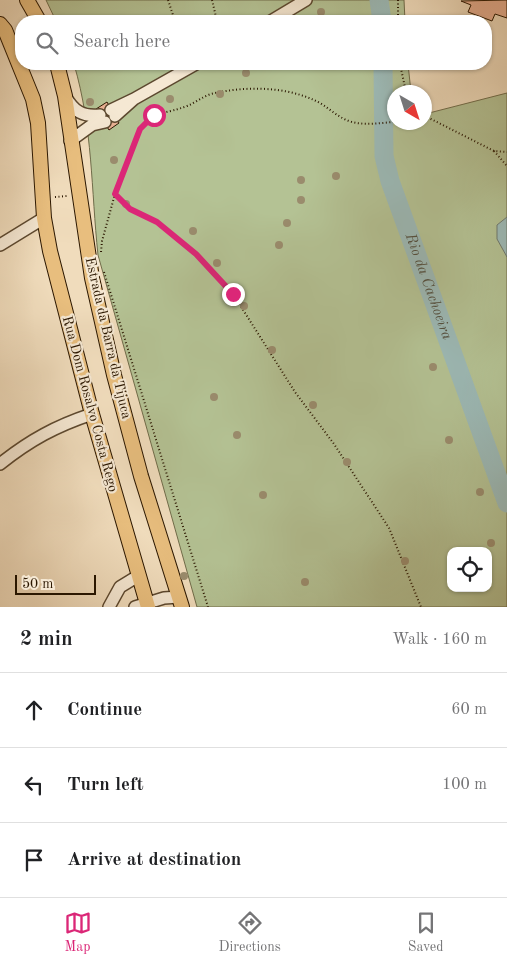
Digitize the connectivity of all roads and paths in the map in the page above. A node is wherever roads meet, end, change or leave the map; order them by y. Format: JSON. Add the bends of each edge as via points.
{"nodes":[{"id":1,"x":27,"y":0,"type":"edge"},
{"id":2,"x":168,"y":0,"type":"edge"},
{"id":3,"x":212,"y":0,"type":"edge"},
{"id":4,"x":306,"y":0,"type":"edge"},
{"id":5,"x":398,"y":0,"type":"edge"},
{"id":6,"x":36,"y":15,"type":"edge"},
{"id":7,"x":173,"y":15,"type":"edge"},
{"id":8,"x":216,"y":15,"type":"edge"},
{"id":9,"x":281,"y":15,"type":"edge"},
{"id":10,"x":398,"y":15,"type":"edge"},
{"id":11,"x":0,"y":24,"type":"edge"},
{"id":12,"x":15,"y":54,"type":"edge"},
{"id":13,"x":21,"y":70,"type":"edge"},
{"id":14,"x":58,"y":70,"type":"edge"},
{"id":15,"x":185,"y":70,"type":"edge"},
{"id":16,"x":401,"y":70,"type":"edge"},
{"id":17,"x":404,"y":85,"type":"edge"},
{"id":18,"x":65,"y":96,"type":"junction"},
{"id":19,"x":113,"y":113,"type":"dead end"},
{"id":20,"x":432,"y":119,"type":"edge"},
{"id":21,"x":387,"y":123,"type":"edge"},
{"id":22,"x":70,"y":141,"type":"junction"},
{"id":23,"x":494,"y":150,"type":"junction"},
{"id":24,"x":507,"y":152,"type":"edge"},
{"id":25,"x":507,"y":166,"type":"edge"},
{"id":26,"x":115,"y":194,"type":"junction"},
{"id":27,"x":74,"y":196,"type":"dead end"},
{"id":28,"x":48,"y":198,"type":"junction"},
{"id":29,"x":44,"y":218,"type":"junction"},
{"id":30,"x":0,"y":245,"type":"edge"},
{"id":31,"x":101,"y":257,"type":"dead end"},
{"id":32,"x":104,"y":270,"type":"dead end"},
{"id":33,"x":92,"y":414,"type":"junction"},
{"id":34,"x":0,"y":464,"type":"edge"},
{"id":35,"x":138,"y":576,"type":"junction"},
{"id":36,"x":180,"y":602,"type":"edge"},
{"id":37,"x":143,"y":606,"type":"edge"},
{"id":38,"x":109,"y":607,"type":"edge"},
{"id":39,"x":208,"y":607,"type":"edge"},
{"id":40,"x":421,"y":607,"type":"edge"}],
"edges":[{"from":1,"to":6,"type":"main road"},
{"from":2,"to":7,"type":"path"},
{"from":3,"to":8,"type":"path"},
{"from":4,"to":9,"type":"street"},
{"from":5,"to":10,"type":"path"},
{"from":11,"to":12,"type":"main road"},
{"from":13,"to":28,"type":"main road","via":[[33,98]]},
{"from":14,"to":18,"type":"main road","name":"Estrada da Barra da Tijuca"},
{"from":15,"to":19,"type":"street"},
{"from":16,"to":17,"type":"path"},
{"from":18,"to":22,"type":"main road","name":"Estrada da Barra da Tijuca"},
{"from":18,"to":22,"type":"street","via":[[79,113],[102,118]]},
{"from":20,"to":23,"type":"path"},
{"from":21,"to":26,"type":"path","via":[[369,124],[348,120],[316,101],[290,92],[262,88],[212,94],[147,120],[140,129]]},
{"from":22,"to":36,"type":"main road","name":"Estrada da Barra da Tijuca","via":[[92,278],[114,375]]},
{"from":23,"to":24,"type":"path"},
{"from":23,"to":25,"type":"path"},
{"from":26,"to":31,"type":"path"},
{"from":26,"to":40,"type":"path","via":[[130,209],[157,222],[196,254],[233,294],[295,392],[344,458],[389,528]]},
{"from":27,"to":28,"type":"path"},
{"from":28,"to":29,"type":"main road","name":"Rua Dom Rosalvo Costa Rego"},
{"from":29,"to":30,"type":"street"},
{"from":29,"to":33,"type":"main road","name":"Rua Dom Rosalvo Costa Rego"},
{"from":32,"to":39,"type":"path"},
{"from":33,"to":34,"type":"street","via":[[57,426],[22,446]]},
{"from":33,"to":35,"type":"main road","name":"Rua Dom Rosalvo Costa Rego"},
{"from":35,"to":37,"type":"main road","name":"Rua Dom Rosalvo Costa Rego"},
{"from":35,"to":38,"type":"street","via":[[120,587]]},
{"from":36,"to":37,"type":"street","via":[[171,596]]}]}
